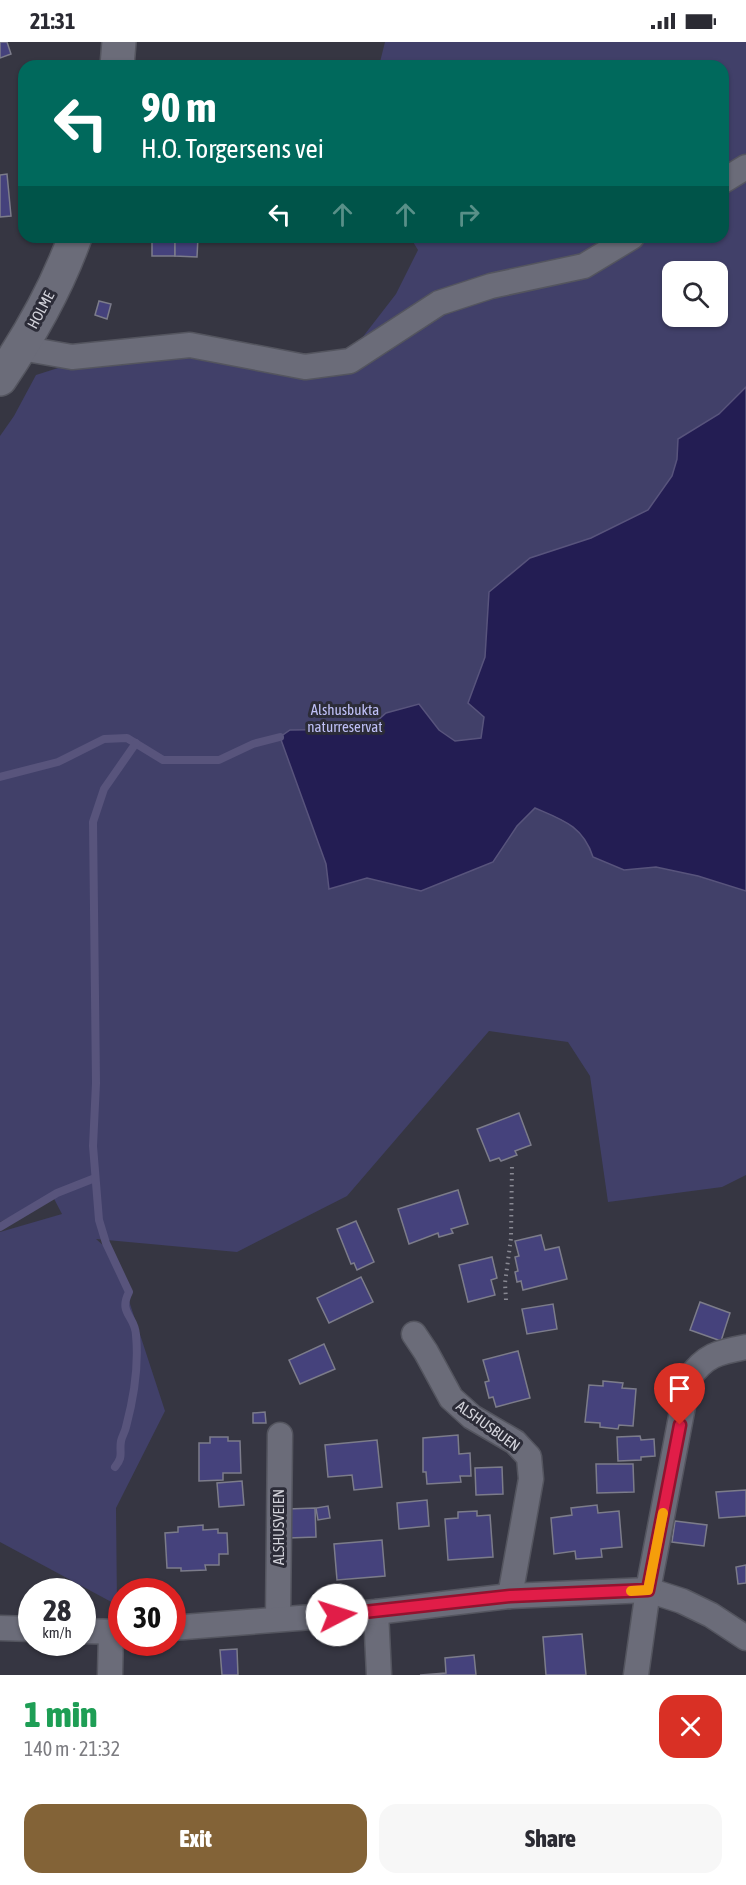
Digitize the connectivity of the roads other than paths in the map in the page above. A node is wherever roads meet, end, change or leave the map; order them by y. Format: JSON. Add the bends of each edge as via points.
{"nodes":[{"id":1,"x":119,"y":42,"type":"edge"},
{"id":2,"x":118,"y":60,"type":"edge"},
{"id":3,"x":746,"y":167,"type":"edge"},
{"id":4,"x":729,"y":177,"type":"edge"},
{"id":5,"x":72,"y":243,"type":"edge"},
{"id":6,"x":622,"y":243,"type":"edge"},
{"id":7,"x":21,"y":348,"type":"junction"},
{"id":8,"x":0,"y":379,"type":"edge"},
{"id":9,"x":414,"y":1334,"type":"dead end"},
{"id":10,"x":746,"y":1347,"type":"edge"},
{"id":11,"x":280,"y":1435,"type":"dead end"},
{"id":12,"x":648,"y":1590,"type":"junction"},
{"id":13,"x":510,"y":1596,"type":"junction"},
{"id":14,"x":376,"y":1611,"type":"junction"},
{"id":15,"x":278,"y":1620,"type":"junction"},
{"id":16,"x":186,"y":1627,"type":"edge"},
{"id":17,"x":0,"y":1628,"type":"edge"},
{"id":18,"x":18,"y":1629,"type":"edge"},
{"id":19,"x":746,"y":1638,"type":"edge"},
{"id":20,"x":113,"y":1656,"type":"edge"},
{"id":21,"x":110,"y":1675,"type":"edge"},
{"id":22,"x":379,"y":1675,"type":"edge"},
{"id":23,"x":636,"y":1675,"type":"edge"}],
"edges":[{"from":1,"to":2,"type":"main road"},
{"from":3,"to":4,"type":"street"},
{"from":5,"to":7,"type":"main road","name":"HOLME"},
{"from":6,"to":7,"type":"street","via":[[584,266],[491,286],[439,303],[350,361],[305,367],[190,345],[72,357]]},
{"from":7,"to":8,"type":"main road","name":"HOLME"},
{"from":9,"to":13,"type":"street","name":"ALSHUSBUEN","via":[[451,1398],[472,1417],[515,1442],[529,1457],[531,1479]]},
{"from":10,"to":12,"type":"street","via":[[717,1353],[695,1369],[688,1380]]},
{"from":11,"to":15,"type":"street","name":"ALSHUSVEIEN"},
{"from":12,"to":13,"type":"street"},
{"from":12,"to":19,"type":"street","via":[[711,1615]]},
{"from":12,"to":23,"type":"street"},
{"from":13,"to":14,"type":"street"},
{"from":14,"to":15,"type":"street"},
{"from":14,"to":22,"type":"street"},
{"from":15,"to":16,"type":"street"},
{"from":17,"to":18,"type":"street"},
{"from":20,"to":21,"type":"street"}]}
